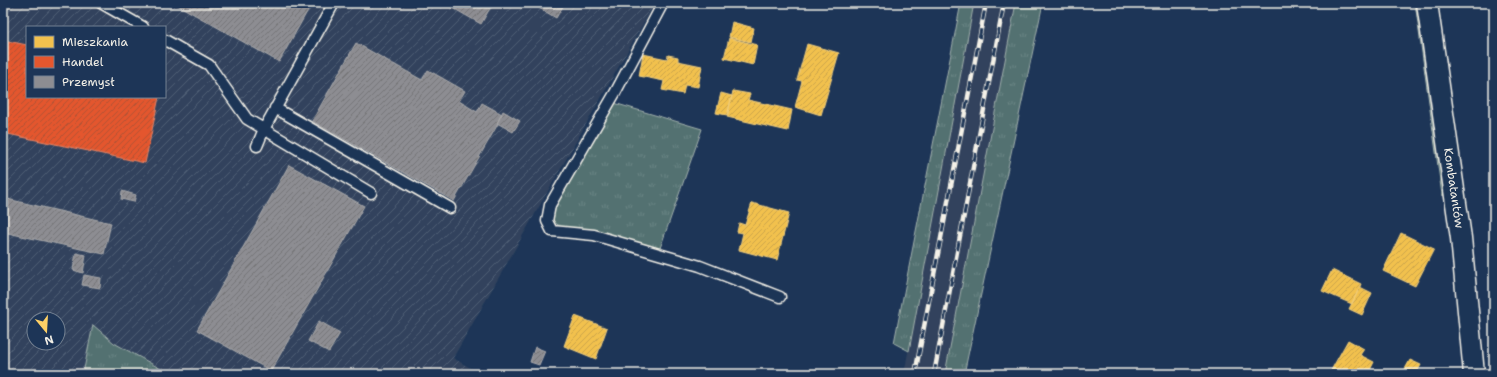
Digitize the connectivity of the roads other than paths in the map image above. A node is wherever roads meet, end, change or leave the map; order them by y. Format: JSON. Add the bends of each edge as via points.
{"nodes":[{"id":1,"x":101,"y":3,"type":"edge"},
{"id":2,"x":334,"y":3,"type":"edge"},
{"id":3,"x":663,"y":3,"type":"edge"},
{"id":4,"x":1427,"y":3,"type":"edge"},
{"id":5,"x":141,"y":26,"type":"edge"},
{"id":6,"x":166,"y":41,"type":"edge"},
{"id":7,"x":275,"y":108,"type":"junction"},
{"id":8,"x":264,"y":129,"type":"junction"},
{"id":9,"x":257,"y":146,"type":"dead end"},
{"id":10,"x":371,"y":193,"type":"dead end"},
{"id":11,"x":450,"y":208,"type":"dead end"},
{"id":12,"x":780,"y":297,"type":"dead end"},
{"id":13,"x":1474,"y":374,"type":"edge"}],
"edges":[{"from":1,"to":5,"type":"lane"},
{"from":2,"to":7,"type":"lane"},
{"from":3,"to":12,"type":"lane","via":[[615,93],[550,205],[546,221],[552,231],[594,235],[700,266]]},
{"from":4,"to":13,"type":"street","name":"Kombatantów","via":[[1461,238]]},
{"from":6,"to":8,"type":"lane","via":[[209,65],[247,119]]},
{"from":7,"to":8,"type":"lane"},
{"from":7,"to":11,"type":"lane"},
{"from":8,"to":9,"type":"lane"},
{"from":8,"to":10,"type":"lane"}]}
